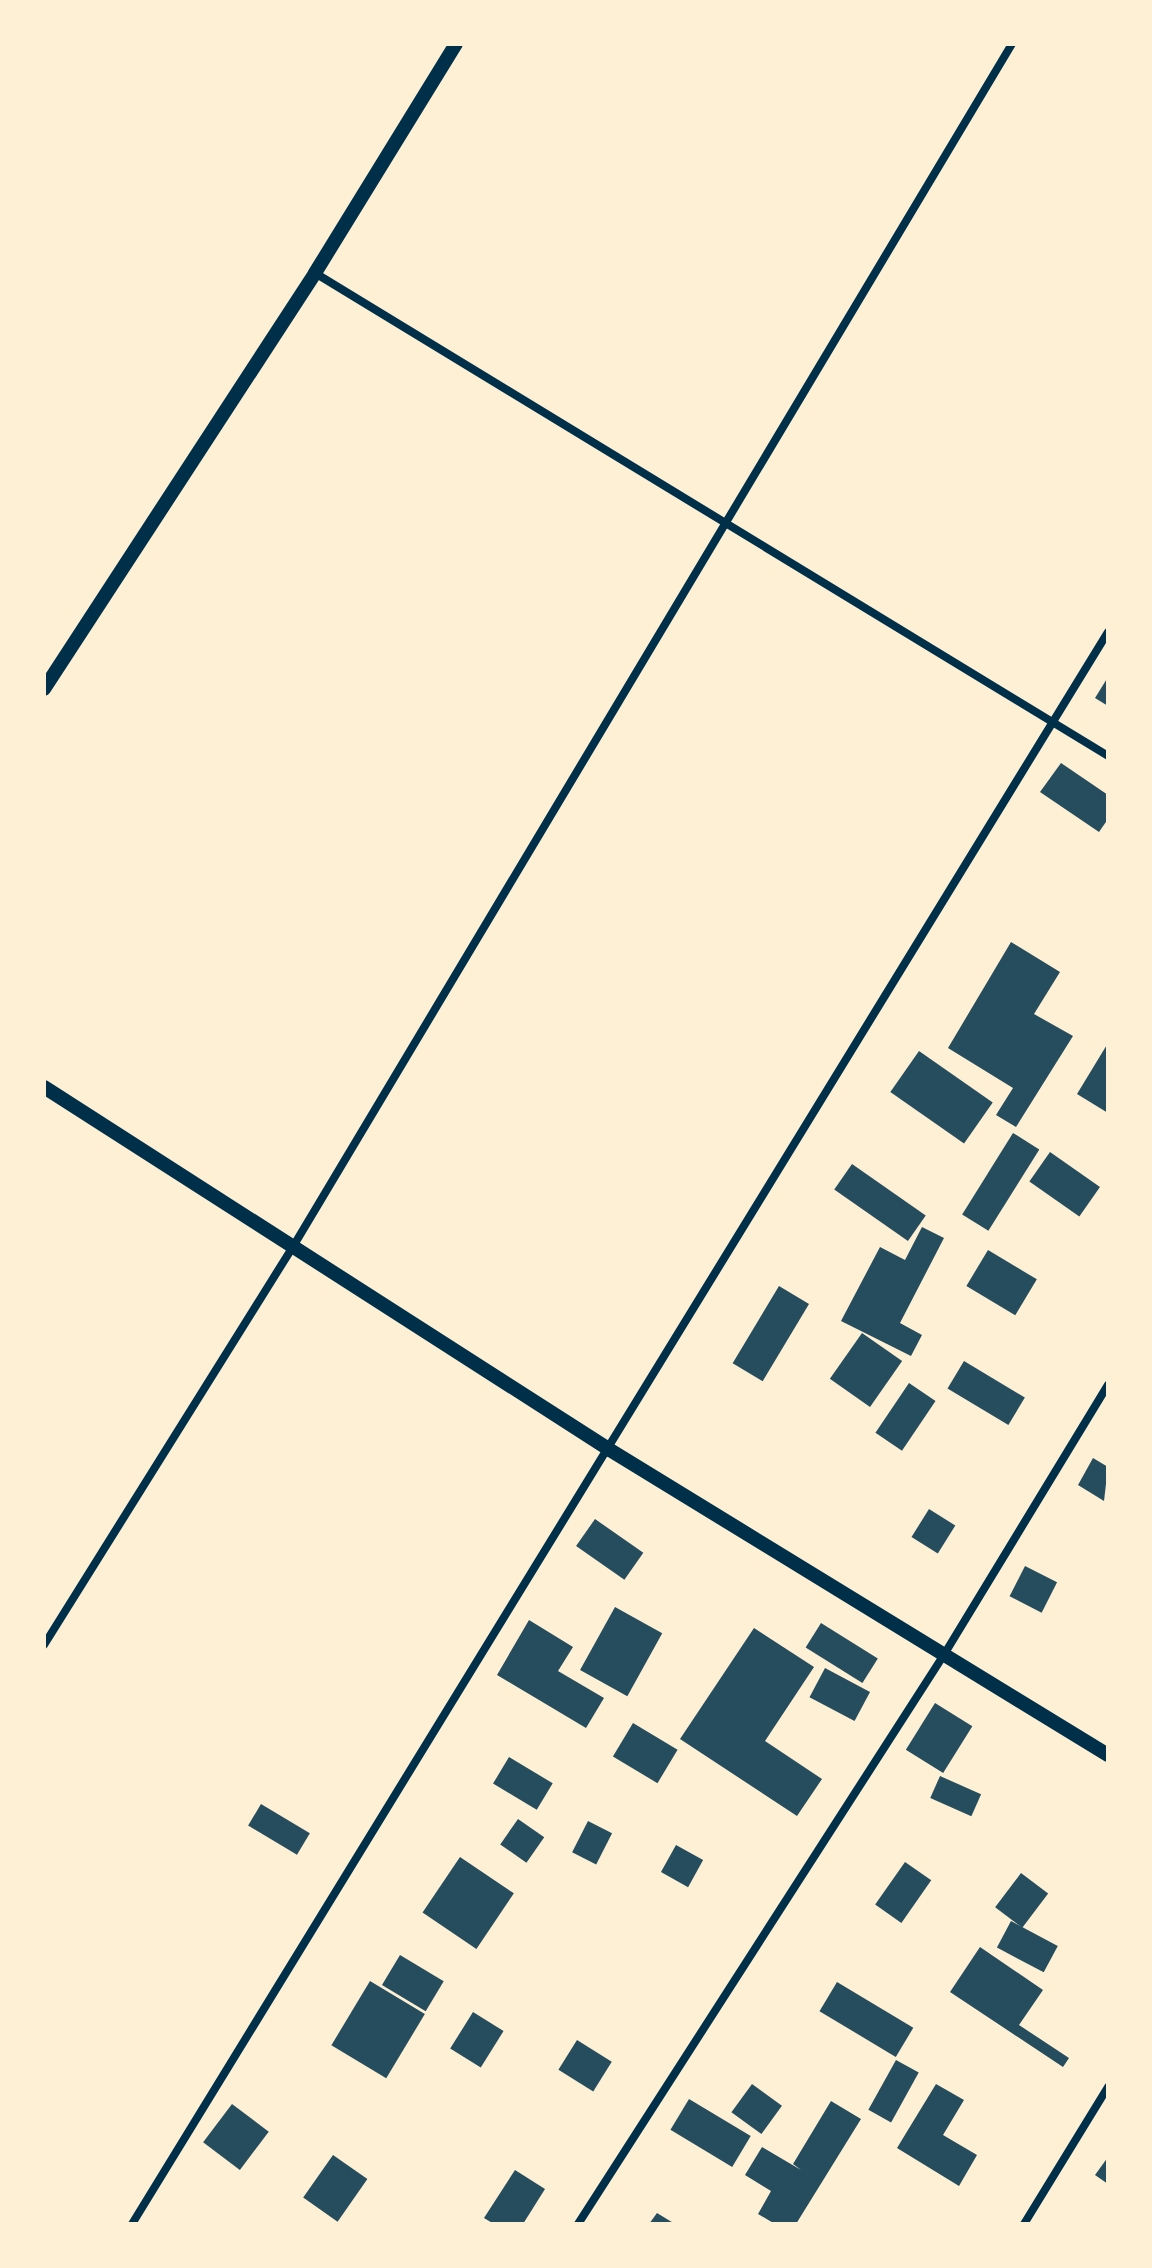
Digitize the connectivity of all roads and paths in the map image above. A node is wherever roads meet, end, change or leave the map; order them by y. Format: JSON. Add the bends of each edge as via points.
{"nodes":[{"id":1,"x":456,"y":44,"type":"edge"},
{"id":2,"x":1012,"y":44,"type":"edge"},
{"id":3,"x":315,"y":273,"type":"junction"},
{"id":4,"x":724,"y":526,"type":"junction"},
{"id":5,"x":1108,"y":632,"type":"edge"},
{"id":6,"x":44,"y":689,"type":"edge"},
{"id":7,"x":1052,"y":722,"type":"junction"},
{"id":8,"x":1108,"y":756,"type":"edge"},
{"id":9,"x":44,"y":1087,"type":"edge"},
{"id":10,"x":291,"y":1250,"type":"junction"},
{"id":11,"x":1108,"y":1385,"type":"edge"},
{"id":12,"x":610,"y":1450,"type":"junction"},
{"id":13,"x":44,"y":1645,"type":"edge"},
{"id":14,"x":945,"y":1653,"type":"junction"},
{"id":15,"x":1108,"y":1755,"type":"edge"},
{"id":16,"x":1108,"y":2087,"type":"edge"},
{"id":17,"x":132,"y":2224,"type":"edge"},
{"id":18,"x":578,"y":2224,"type":"edge"},
{"id":19,"x":1024,"y":2224,"type":"edge"}],
"edges":[{"from":1,"to":3,"type":"street"},
{"from":2,"to":4,"type":"street"},
{"from":3,"to":4,"type":"street"},
{"from":3,"to":6,"type":"street"},
{"from":4,"to":7,"type":"street"},
{"from":4,"to":10,"type":"street"},
{"from":5,"to":7,"type":"street"},
{"from":7,"to":8,"type":"street"},
{"from":7,"to":12,"type":"street"},
{"from":9,"to":10,"type":"street"},
{"from":10,"to":12,"type":"street"},
{"from":10,"to":13,"type":"street"},
{"from":11,"to":14,"type":"street"},
{"from":12,"to":14,"type":"street"},
{"from":12,"to":17,"type":"street"},
{"from":14,"to":15,"type":"street"},
{"from":14,"to":18,"type":"street"},
{"from":16,"to":19,"type":"street"}]}
